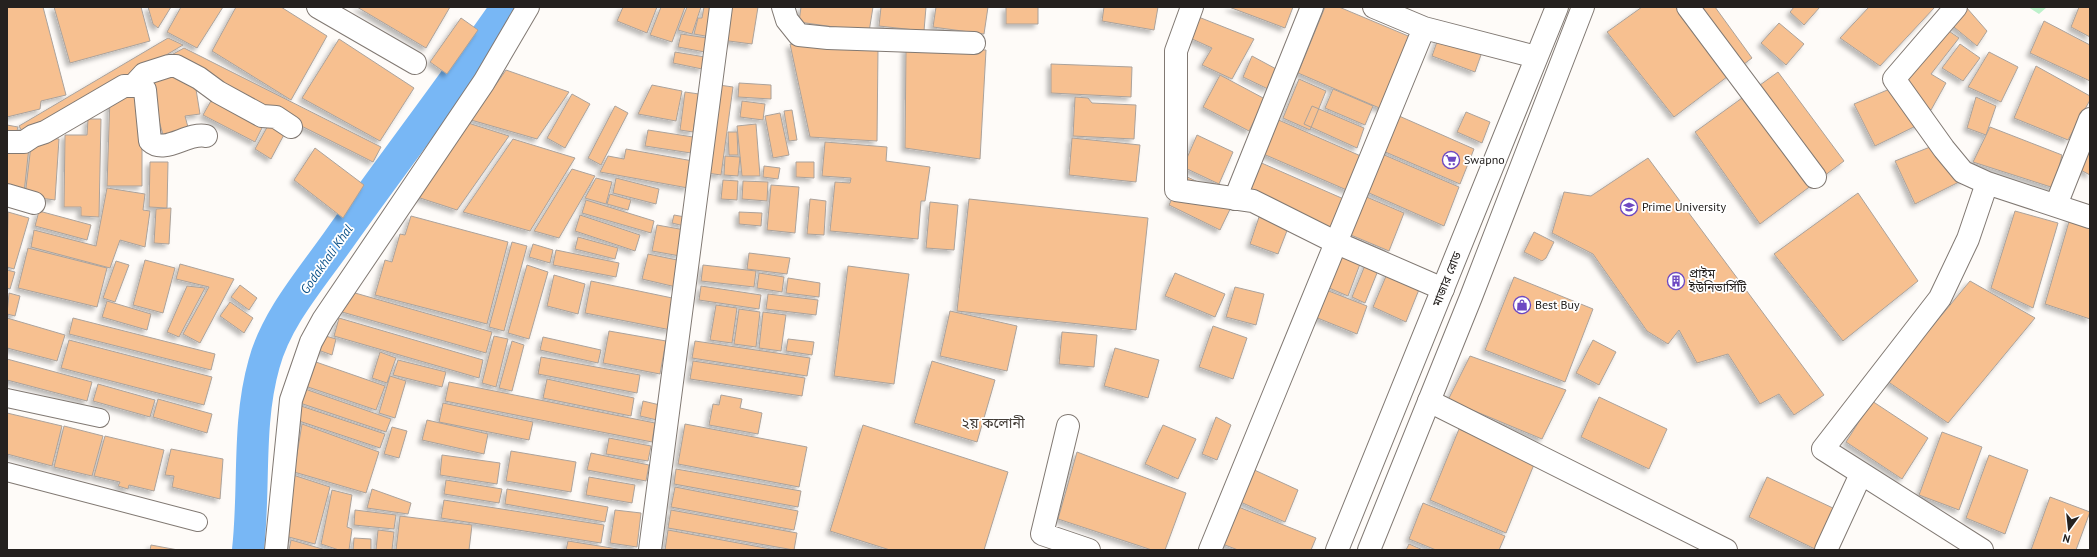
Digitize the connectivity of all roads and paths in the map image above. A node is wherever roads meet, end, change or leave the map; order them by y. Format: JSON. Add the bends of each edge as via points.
{"nodes":[{"id":1,"x":318,"y":7,"type":"edge"},
{"id":2,"x":528,"y":7,"type":"edge"},
{"id":3,"x":721,"y":7,"type":"edge"},
{"id":4,"x":783,"y":7,"type":"edge"},
{"id":5,"x":1192,"y":7,"type":"edge"},
{"id":6,"x":1312,"y":7,"type":"edge"},
{"id":7,"x":1374,"y":7,"type":"edge"},
{"id":8,"x":1557,"y":7,"type":"edge"},
{"id":9,"x":1583,"y":7,"type":"edge"},
{"id":10,"x":1688,"y":7,"type":"edge"},
{"id":11,"x":1956,"y":7,"type":"edge"},
{"id":12,"x":1424,"y":28,"type":"junction"},
{"id":13,"x":974,"y":43,"type":"dead end"},
{"id":14,"x":1536,"y":57,"type":"junction"},
{"id":15,"x":415,"y":63,"type":"dead end"},
{"id":16,"x":133,"y":86,"type":"junction"},
{"id":17,"x":2090,"y":119,"type":"edge"},
{"id":18,"x":292,"y":127,"type":"dead end"},
{"id":19,"x":206,"y":136,"type":"dead end"},
{"id":20,"x":7,"y":142,"type":"edge"},
{"id":21,"x":1815,"y":177,"type":"dead end"},
{"id":22,"x":1988,"y":183,"type":"junction"},
{"id":23,"x":7,"y":195,"type":"edge"},
{"id":24,"x":1235,"y":199,"type":"junction"},
{"id":25,"x":34,"y":203,"type":"dead end"},
{"id":26,"x":2056,"y":205,"type":"junction"},
{"id":27,"x":2090,"y":217,"type":"edge"},
{"id":28,"x":1338,"y":243,"type":"junction"},
{"id":29,"x":1443,"y":289,"type":"junction"},
{"id":30,"x":7,"y":398,"type":"edge"},
{"id":31,"x":1429,"y":401,"type":"junction"},
{"id":32,"x":100,"y":418,"type":"dead end"},
{"id":33,"x":1068,"y":426,"type":"dead end"},
{"id":34,"x":7,"y":472,"type":"edge"},
{"id":35,"x":1861,"y":474,"type":"junction"},
{"id":36,"x":198,"y":522,"type":"dead end"},
{"id":37,"x":276,"y":550,"type":"edge"},
{"id":38,"x":650,"y":550,"type":"edge"},
{"id":39,"x":1089,"y":550,"type":"edge"},
{"id":40,"x":1210,"y":550,"type":"edge"},
{"id":41,"x":1337,"y":550,"type":"edge"},
{"id":42,"x":1369,"y":550,"type":"edge"},
{"id":43,"x":1726,"y":550,"type":"edge"},
{"id":44,"x":1826,"y":550,"type":"edge"},
{"id":45,"x":1982,"y":550,"type":"edge"}],
"edges":[{"from":1,"to":15,"type":"street"},
{"from":2,"to":37,"type":"street","via":[[484,82],[323,320],[311,342],[291,400]]},
{"from":3,"to":38,"type":"street"},
{"from":4,"to":13,"type":"street","via":[[787,20],[799,35]]},
{"from":5,"to":24,"type":"street","via":[[1176,51],[1176,190]]},
{"from":6,"to":24,"type":"street"},
{"from":7,"to":12,"type":"street"},
{"from":8,"to":14,"type":"street","name":"মাজার রোড"},
{"from":9,"to":31,"type":"street"},
{"from":10,"to":21,"type":"street"},
{"from":11,"to":22,"type":"street","via":[[1894,79],[1963,172]]},
{"from":12,"to":14,"type":"street"},
{"from":12,"to":28,"type":"street"},
{"from":14,"to":29,"type":"street","name":"মাজার রোড"},
{"from":16,"to":18,"type":"street","via":[[144,74],[176,66],[262,116],[276,117]]},
{"from":16,"to":19,"type":"street","via":[[145,90],[150,141],[155,145],[163,146],[197,134]]},
{"from":16,"to":20,"type":"street","via":[[124,86],[108,94],[24,142]]},
{"from":17,"to":26,"type":"street"},
{"from":22,"to":26,"type":"street"},
{"from":22,"to":35,"type":"street","via":[[1968,239],[1940,298],[1823,449]]},
{"from":23,"to":25,"type":"street"},
{"from":24,"to":28,"type":"street","via":[[1253,201]]},
{"from":26,"to":27,"type":"street"},
{"from":28,"to":29,"type":"street"},
{"from":28,"to":40,"type":"street"},
{"from":29,"to":41,"type":"street","name":"মাজার রোড"},
{"from":30,"to":32,"type":"lane"},
{"from":31,"to":42,"type":"street"},
{"from":31,"to":43,"type":"street"},
{"from":33,"to":39,"type":"street","via":[[1042,534]]},
{"from":34,"to":36,"type":"lane"},
{"from":35,"to":44,"type":"street"},
{"from":35,"to":45,"type":"street"}]}
